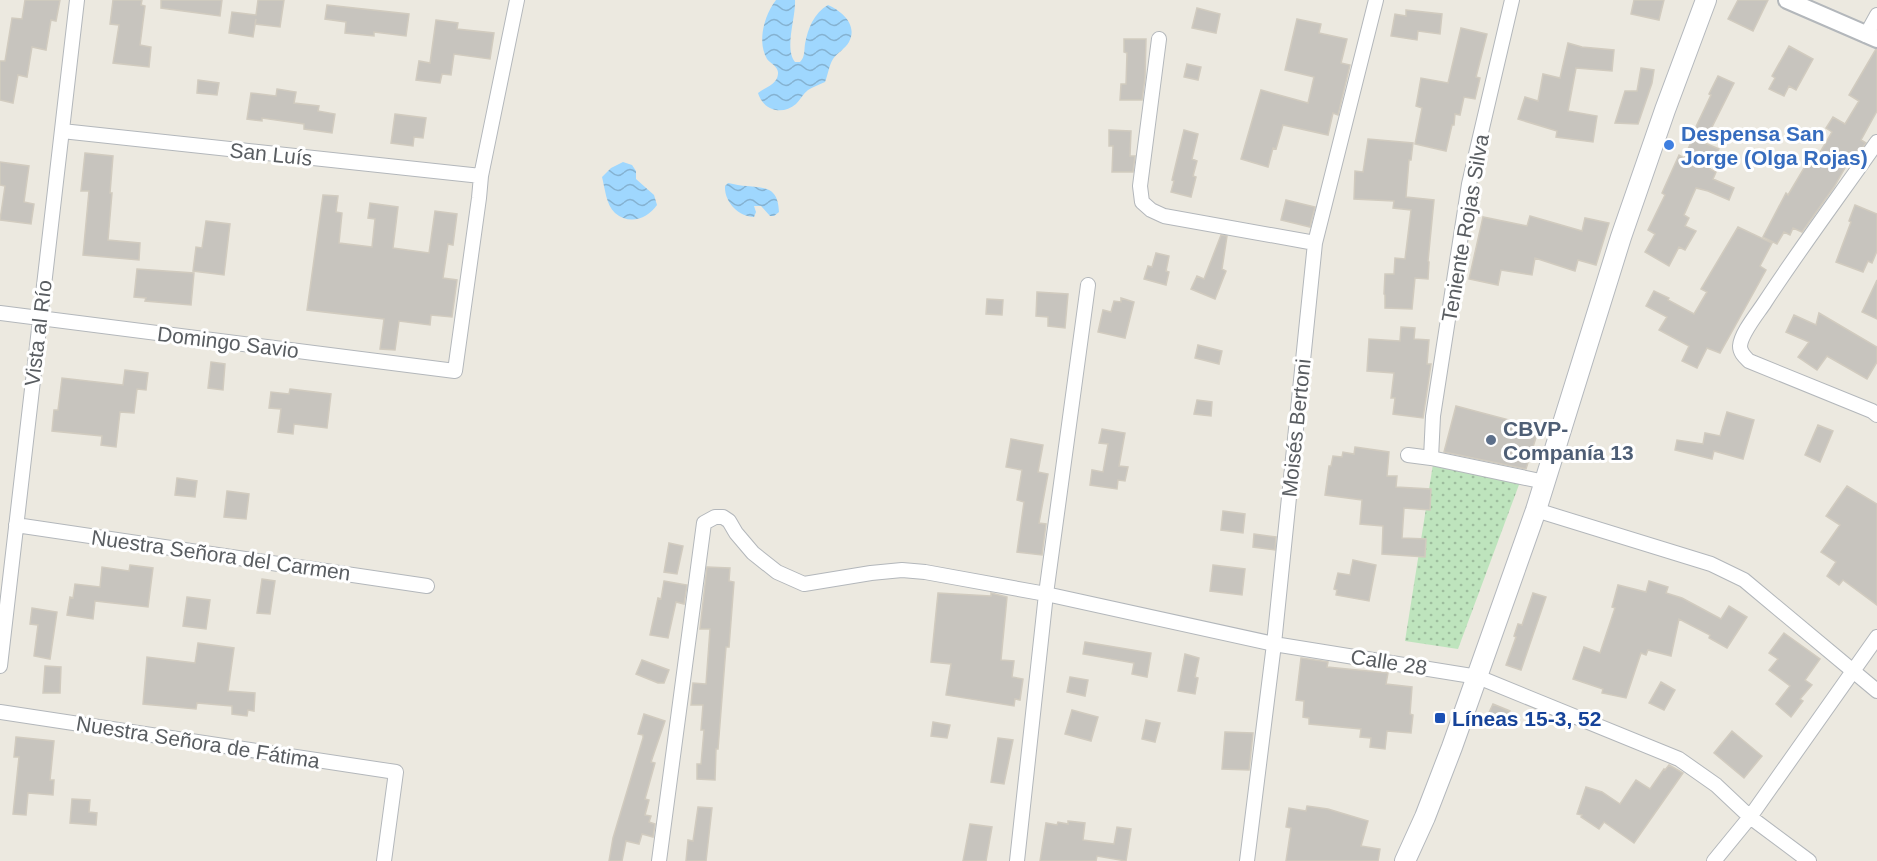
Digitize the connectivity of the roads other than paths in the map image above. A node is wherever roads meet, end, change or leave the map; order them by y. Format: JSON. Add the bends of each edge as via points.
{"nodes":[{"id":1,"x":77,"y":0,"type":"edge"},
{"id":2,"x":517,"y":0,"type":"edge"},
{"id":3,"x":1376,"y":0,"type":"edge"},
{"id":4,"x":1512,"y":0,"type":"edge"},
{"id":5,"x":1706,"y":0,"type":"edge"},
{"id":6,"x":1787,"y":0,"type":"edge"},
{"id":7,"x":1877,"y":15,"type":"edge"},
{"id":8,"x":1871,"y":37,"type":"edge"},
{"id":9,"x":1159,"y":39,"type":"dead end"},
{"id":10,"x":62,"y":131,"type":"junction"},
{"id":11,"x":1877,"y":142,"type":"edge"},
{"id":12,"x":481,"y":176,"type":"junction"},
{"id":13,"x":1315,"y":243,"type":"junction"},
{"id":14,"x":1088,"y":285,"type":"dead end"},
{"id":15,"x":0,"y":313,"type":"edge"},
{"id":16,"x":40,"y":317,"type":"junction"},
{"id":17,"x":1875,"y":410,"type":"edge"},
{"id":18,"x":1408,"y":455,"type":"dead end"},
{"id":19,"x":1431,"y":458,"type":"junction"},
{"id":20,"x":1545,"y":482,"type":"junction"},
{"id":21,"x":1536,"y":510,"type":"junction"},
{"id":22,"x":16,"y":525,"type":"junction"},
{"id":23,"x":427,"y":586,"type":"dead end"},
{"id":24,"x":1046,"y":594,"type":"junction"},
{"id":25,"x":1877,"y":637,"type":"edge"},
{"id":26,"x":1274,"y":644,"type":"junction"},
{"id":27,"x":0,"y":666,"type":"edge"},
{"id":28,"x":1853,"y":670,"type":"junction"},
{"id":29,"x":1478,"y":676,"type":"junction"},
{"id":30,"x":1877,"y":691,"type":"edge"},
{"id":31,"x":0,"y":712,"type":"edge"},
{"id":32,"x":1750,"y":817,"type":"junction"},
{"id":33,"x":384,"y":861,"type":"edge"},
{"id":34,"x":659,"y":861,"type":"edge"},
{"id":35,"x":1017,"y":861,"type":"edge"},
{"id":36,"x":1247,"y":861,"type":"edge"},
{"id":37,"x":1406,"y":861,"type":"edge"},
{"id":38,"x":1714,"y":861,"type":"edge"},
{"id":39,"x":1809,"y":861,"type":"edge"}],
"edges":[{"from":1,"to":10,"type":"street","name":"Vista al Río"},
{"from":2,"to":12,"type":"street"},
{"from":3,"to":13,"type":"street","name":"Moisés Bertoni"},
{"from":4,"to":19,"type":"street","name":"Teniente Rojas Silva","via":[[1469,184],[1433,416]]},
{"from":5,"to":20,"type":"main road","via":[[1621,237]]},
{"from":6,"to":8,"type":"street"},
{"from":7,"to":8,"type":"street"},
{"from":9,"to":13,"type":"street","via":[[1140,186],[1142,202],[1164,216]]},
{"from":10,"to":12,"type":"street","name":"San Luís"},
{"from":10,"to":16,"type":"street","name":"Vista al Río"},
{"from":11,"to":17,"type":"street","via":[[1790,263],[1750,325],[1740,348],[1749,361]]},
{"from":12,"to":16,"type":"street","name":"Domingo Savio","via":[[455,372]]},
{"from":13,"to":26,"type":"street","name":"Moisés Bertoni"},
{"from":14,"to":24,"type":"street"},
{"from":15,"to":16,"type":"street","name":"Domingo Savio"},
{"from":16,"to":22,"type":"street","name":"Vista al Río"},
{"from":18,"to":19,"type":"street"},
{"from":19,"to":20,"type":"street"},
{"from":20,"to":21,"type":"main road"},
{"from":21,"to":28,"type":"street","via":[[1711,564],[1744,580]]},
{"from":21,"to":29,"type":"main road"},
{"from":22,"to":23,"type":"street","name":"Nuestra Señora del Carmen"},
{"from":22,"to":27,"type":"street","name":"Vista al Río"},
{"from":24,"to":26,"type":"street","name":"Calle 28"},
{"from":24,"to":34,"type":"street","name":"Calle 28","via":[[925,572],[892,571],[804,584],[777,572],[753,553],[723,517],[704,523]]},
{"from":24,"to":35,"type":"street"},
{"from":25,"to":28,"type":"street"},
{"from":26,"to":29,"type":"street","name":"Calle 28"},
{"from":26,"to":36,"type":"street","name":"Moisés Bertoni"},
{"from":28,"to":30,"type":"street"},
{"from":28,"to":32,"type":"street"},
{"from":29,"to":32,"type":"street","name":"Calle 28","via":[[1679,759],[1716,784]]},
{"from":29,"to":37,"type":"main road"},
{"from":31,"to":33,"type":"street","name":"Nuestra Señora de Fátima","via":[[396,772]]},
{"from":32,"to":38,"type":"street"},
{"from":32,"to":39,"type":"street","name":"Calle 28"}]}
